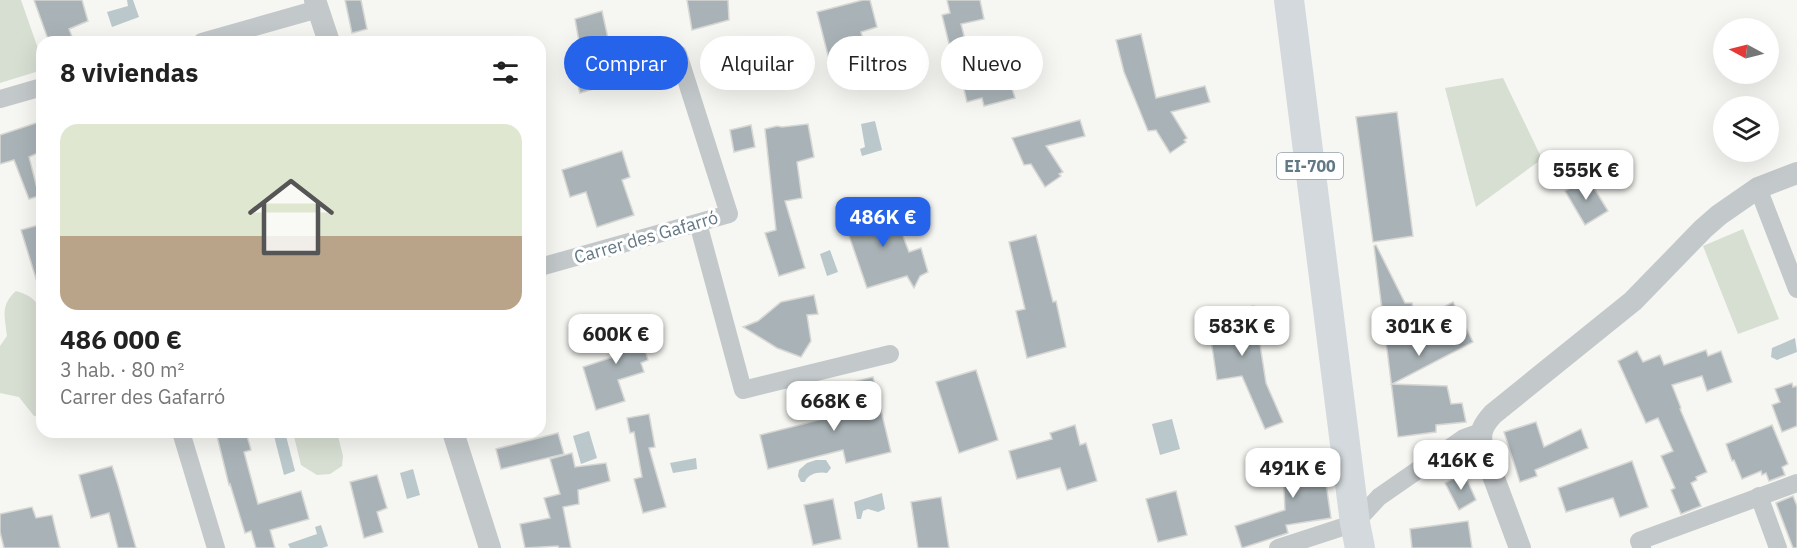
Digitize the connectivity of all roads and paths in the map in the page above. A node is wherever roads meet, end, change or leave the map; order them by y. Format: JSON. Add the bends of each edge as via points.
{"nodes":[{"id":1,"x":1289,"y":0,"type":"edge"},
{"id":2,"x":317,"y":5,"type":"edge"},
{"id":3,"x":220,"y":36,"type":"edge"},
{"id":4,"x":326,"y":36,"type":"edge"},
{"id":5,"x":688,"y":85,"type":"edge"},
{"id":6,"x":36,"y":89,"type":"edge"},
{"id":7,"x":0,"y":99,"type":"edge"},
{"id":8,"x":1797,"y":172,"type":"edge"},
{"id":9,"x":1758,"y":188,"type":"junction"},
{"id":10,"x":698,"y":223,"type":"junction"},
{"id":11,"x":546,"y":265,"type":"edge"},
{"id":12,"x":1797,"y":289,"type":"edge"},
{"id":13,"x":890,"y":354,"type":"dead end"},
{"id":14,"x":1481,"y":432,"type":"junction"},
{"id":15,"x":183,"y":438,"type":"edge"},
{"id":16,"x":455,"y":438,"type":"edge"},
{"id":17,"x":1797,"y":483,"type":"edge"},
{"id":18,"x":1759,"y":496,"type":"junction"},
{"id":19,"x":1357,"y":540,"type":"edge"},
{"id":20,"x":1640,"y":544,"type":"edge"},
{"id":21,"x":216,"y":548,"type":"edge"},
{"id":22,"x":490,"y":548,"type":"edge"},
{"id":23,"x":1278,"y":548,"type":"edge"},
{"id":24,"x":1520,"y":548,"type":"edge"},
{"id":25,"x":1778,"y":548,"type":"edge"}],
"edges":[{"from":1,"to":19,"type":"main road","number":"EI-700"},
{"from":2,"to":3,"type":"street"},
{"from":2,"to":4,"type":"street"},
{"from":5,"to":10,"type":"street","name":"Carrer des Gafarró","via":[[729,214]]},
{"from":6,"to":7,"type":"street"},
{"from":8,"to":9,"type":"street"},
{"from":9,"to":12,"type":"street"},
{"from":9,"to":14,"type":"street","via":[[1702,229],[1633,301],[1493,414]]},
{"from":10,"to":11,"type":"street","name":"Carrer des Gafarró"},
{"from":10,"to":13,"type":"street","via":[[743,390]]},
{"from":14,"to":19,"type":"street","via":[[1464,438],[1380,497]]},
{"from":14,"to":24,"type":"street","via":[[1482,446]]},
{"from":15,"to":21,"type":"street"},
{"from":16,"to":22,"type":"street"},
{"from":17,"to":18,"type":"street"},
{"from":18,"to":20,"type":"street"},
{"from":18,"to":25,"type":"street"},
{"from":19,"to":23,"type":"street"}]}
